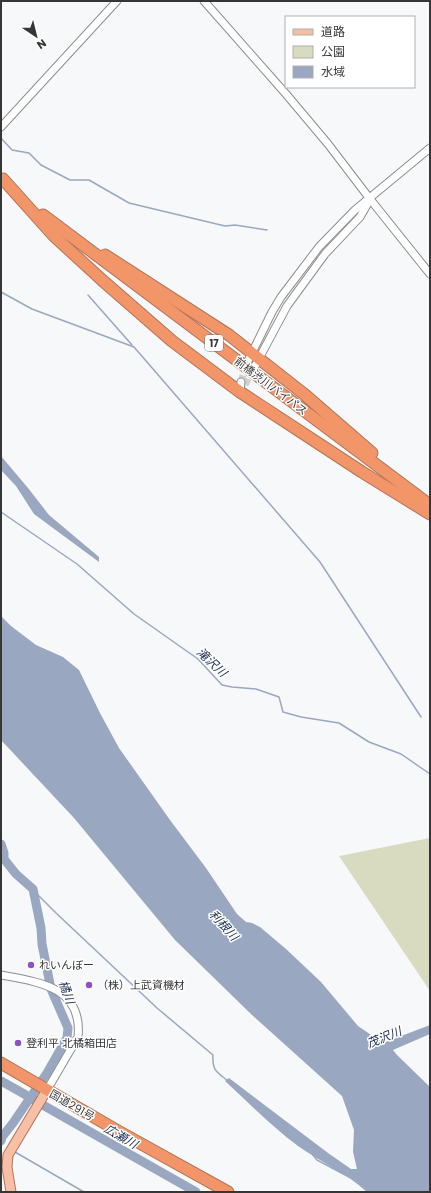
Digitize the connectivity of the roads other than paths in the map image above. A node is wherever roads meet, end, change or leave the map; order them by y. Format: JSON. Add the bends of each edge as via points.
{"nodes":[{"id":1,"x":117,"y":1,"type":"edge"},
{"id":2,"x":204,"y":1,"type":"edge"},
{"id":3,"x":1,"y":127,"type":"edge"},
{"id":4,"x":430,"y":148,"type":"edge"},
{"id":5,"x":2,"y":178,"type":"edge"},
{"id":6,"x":370,"y":199,"type":"junction"},
{"id":7,"x":60,"y":229,"type":"junction"},
{"id":8,"x":430,"y":274,"type":"edge"},
{"id":9,"x":253,"y":360,"type":"junction"},
{"id":10,"x":430,"y":499,"type":"edge"},
{"id":11,"x":430,"y":505,"type":"edge"},
{"id":12,"x":430,"y":514,"type":"edge"},
{"id":13,"x":1,"y":974,"type":"edge"},
{"id":14,"x":1,"y":1063,"type":"edge"},
{"id":15,"x":44,"y":1092,"type":"junction"},
{"id":16,"x":5,"y":1179,"type":"edge"},
{"id":17,"x":11,"y":1192,"type":"edge"},
{"id":18,"x":228,"y":1192,"type":"edge"}],
"edges":[{"from":1,"to":3,"type":"street"},
{"from":2,"to":6,"type":"street","via":[[310,122]]},
{"from":4,"to":6,"type":"street"},
{"from":5,"to":7,"type":"highway","name":"前橋渋川バイパス","number":"17"},
{"from":5,"to":12,"type":"highway","via":[[54,236],[172,341],[242,386],[362,472]]},
{"from":6,"to":8,"type":"street"},
{"from":6,"to":9,"type":"street","via":[[337,228],[297,275],[272,312]]},
{"from":7,"to":9,"type":"highway","via":[[118,262],[228,334]]},
{"from":7,"to":11,"type":"highway","name":"前橋渋川バイパス","number":"17"},
{"from":9,"to":10,"type":"highway","via":[[304,394],[382,462]]},
{"from":13,"to":15,"type":"street","via":[[56,989],[71,1003],[76,1013],[78,1038]]},
{"from":14,"to":15,"type":"highway","name":"国道291号","via":[[29,1079]]},
{"from":15,"to":16,"type":"main road","via":[[8,1155]]},
{"from":15,"to":18,"type":"highway","name":"国道291号"},
{"from":16,"to":17,"type":"main road"}]}
